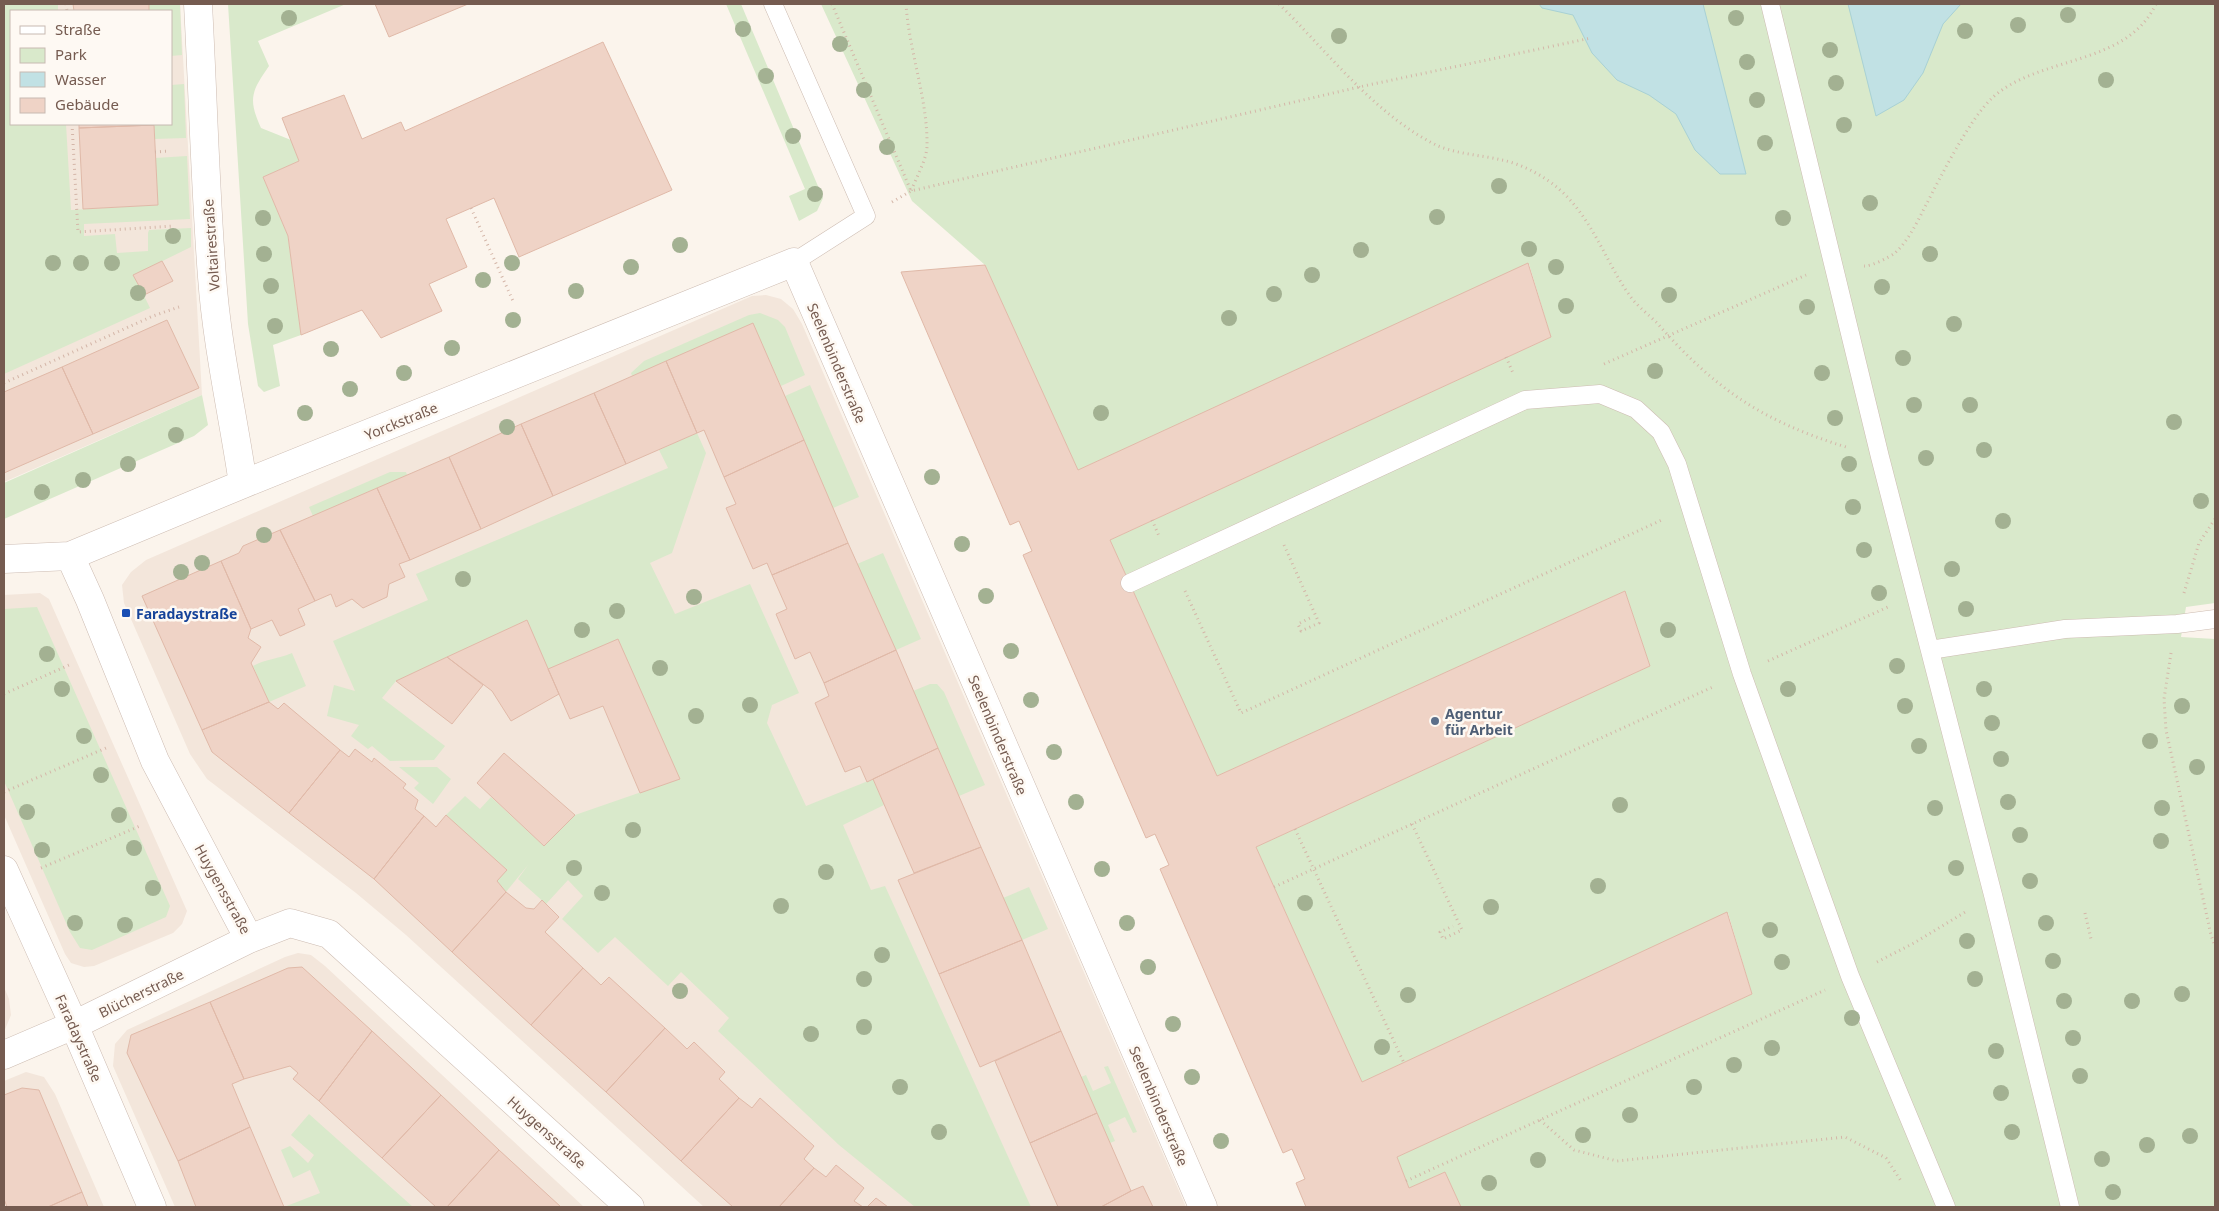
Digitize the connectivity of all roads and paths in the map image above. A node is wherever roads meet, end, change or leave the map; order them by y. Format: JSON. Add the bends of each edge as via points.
{"nodes":[{"id":1,"x":198,"y":4,"type":"edge"},
{"id":2,"x":773,"y":4,"type":"edge"},
{"id":3,"x":832,"y":4,"type":"edge"},
{"id":4,"x":906,"y":4,"type":"edge"},
{"id":5,"x":1279,"y":4,"type":"edge"},
{"id":6,"x":1770,"y":4,"type":"edge"},
{"id":7,"x":2156,"y":4,"type":"edge"},
{"id":8,"x":1591,"y":38,"type":"dead end"},
{"id":9,"x":1359,"y":88,"type":"junction"},
{"id":10,"x":72,"y":125,"type":"edge"},
{"id":11,"x":911,"y":191,"type":"junction"},
{"id":12,"x":471,"y":208,"type":"dead end"},
{"id":13,"x":866,"y":216,"type":"junction"},
{"id":14,"x":209,"y":224,"type":"junction"},
{"id":15,"x":794,"y":262,"type":"junction"},
{"id":16,"x":1835,"y":266,"type":"junction"},
{"id":17,"x":513,"y":301,"type":"dead end"},
{"id":18,"x":186,"y":304,"type":"dead end"},
{"id":19,"x":1667,"y":335,"type":"junction"},
{"id":20,"x":1506,"y":357,"type":"dead end"},
{"id":21,"x":1596,"y":367,"type":"dead end"},
{"id":22,"x":4,"y":383,"type":"edge"},
{"id":23,"x":1525,"y":400,"type":"junction"},
{"id":24,"x":1880,"y":457,"type":"junction"},
{"id":25,"x":243,"y":484,"type":"junction"},
{"id":26,"x":1691,"y":507,"type":"junction"},
{"id":27,"x":1271,"y":517,"type":"junction"},
{"id":28,"x":2215,"y":519,"type":"edge"},
{"id":29,"x":1152,"y":520,"type":"dead end"},
{"id":30,"x":70,"y":556,"type":"junction"},
{"id":31,"x":4,"y":559,"type":"edge"},
{"id":32,"x":1172,"y":563,"type":"junction"},
{"id":33,"x":1130,"y":582,"type":"dead end"},
{"id":34,"x":1915,"y":594,"type":"junction"},
{"id":35,"x":1312,"y":617,"type":"dead end"},
{"id":36,"x":2215,"y":619,"type":"edge"},
{"id":37,"x":2177,"y":624,"type":"junction"},
{"id":38,"x":1930,"y":650,"type":"junction"},
{"id":39,"x":69,"y":665,"type":"dead end"},
{"id":40,"x":1742,"y":674,"type":"junction"},
{"id":41,"x":4,"y":694,"type":"edge"},
{"id":42,"x":106,"y":748,"type":"dead end"},
{"id":43,"x":4,"y":792,"type":"edge"},
{"id":44,"x":1412,"y":824,"type":"junction"},
{"id":45,"x":140,"y":826,"type":"dead end"},
{"id":46,"x":1295,"y":829,"type":"dead end"},
{"id":47,"x":1313,"y":869,"type":"junction"},
{"id":48,"x":4,"y":870,"type":"edge"},
{"id":49,"x":36,"y":871,"type":"dead end"},
{"id":50,"x":1274,"y":888,"type":"dead end"},
{"id":51,"x":1993,"y":895,"type":"junction"},
{"id":52,"x":2085,"y":913,"type":"dead end"},
{"id":53,"x":1453,"y":926,"type":"dead end"},
{"id":54,"x":249,"y":939,"type":"junction"},
{"id":55,"x":2091,"y":939,"type":"dead end"},
{"id":56,"x":2215,"y":946,"type":"edge"},
{"id":57,"x":1850,"y":976,"type":"junction"},
{"id":58,"x":74,"y":1025,"type":"junction"},
{"id":59,"x":4,"y":1055,"type":"edge"},
{"id":60,"x":1404,"y":1063,"type":"dead end"},
{"id":61,"x":1540,"y":1120,"type":"junction"},
{"id":62,"x":1406,"y":1181,"type":"dead end"},
{"id":63,"x":1901,"y":1182,"type":"dead end"},
{"id":64,"x":152,"y":1207,"type":"edge"},
{"id":65,"x":630,"y":1207,"type":"edge"},
{"id":66,"x":1203,"y":1207,"type":"edge"},
{"id":67,"x":1946,"y":1207,"type":"edge"},
{"id":68,"x":2070,"y":1207,"type":"edge"}],
"edges":[{"from":1,"to":14,"type":"street","name":"Voltairestraße"},
{"from":2,"to":13,"type":"lane"},
{"from":3,"to":11,"type":"path"},
{"from":4,"to":11,"type":"path","via":[[924,108],[927,149]]},
{"from":5,"to":9,"type":"path"},
{"from":6,"to":16,"type":"lane"},
{"from":7,"to":16,"type":"path","via":[[2135,32],[2114,45],[2018,80],[1992,99],[1972,124],[1911,233],[1894,254],[1867,266]]},
{"from":8,"to":9,"type":"path"},
{"from":9,"to":11,"type":"path"},
{"from":9,"to":19,"type":"path","via":[[1401,122],[1437,145],[1504,160],[1531,171],[1559,189],[1590,224],[1630,297]]},
{"from":10,"to":14,"type":"path","via":[[78,232]]},
{"from":11,"to":13,"type":"path"},
{"from":12,"to":17,"type":"path"},
{"from":13,"to":15,"type":"lane"},
{"from":14,"to":25,"type":"street","name":"Voltairestraße","via":[[220,354]]},
{"from":15,"to":25,"type":"street","name":"Yorckstraße"},
{"from":15,"to":66,"type":"street","name":"Seelenbinderstraße"},
{"from":16,"to":19,"type":"path","via":[[1794,280]]},
{"from":16,"to":24,"type":"lane"},
{"from":18,"to":22,"type":"path"},
{"from":19,"to":21,"type":"path"},
{"from":19,"to":24,"type":"path","via":[[1700,369],[1735,397],[1776,422]]},
{"from":20,"to":23,"type":"path"},
{"from":23,"to":26,"type":"lane","via":[[1600,394],[1636,409],[1661,432],[1677,464]]},
{"from":23,"to":27,"type":"lane"},
{"from":24,"to":34,"type":"lane"},
{"from":25,"to":30,"type":"street","name":"Yorckstraße"},
{"from":26,"to":32,"type":"path","via":[[1241,713]]},
{"from":26,"to":40,"type":"lane"},
{"from":27,"to":32,"type":"lane"},
{"from":27,"to":35,"type":"path","via":[[1320,623],[1301,631],[1298,624]]},
{"from":28,"to":37,"type":"path","via":[[2199,543]]},
{"from":29,"to":32,"type":"path"},
{"from":30,"to":31,"type":"street","name":"Yorckstraße"},
{"from":30,"to":54,"type":"street","name":"Huygensstraße","via":[[155,762]]},
{"from":32,"to":33,"type":"lane"},
{"from":34,"to":38,"type":"lane"},
{"from":34,"to":40,"type":"path"},
{"from":36,"to":37,"type":"lane"},
{"from":37,"to":38,"type":"lane","via":[[2064,629]]},
{"from":37,"to":56,"type":"path","via":[[2164,699],[2166,730]]},
{"from":38,"to":51,"type":"lane"},
{"from":39,"to":41,"type":"path"},
{"from":40,"to":44,"type":"path"},
{"from":40,"to":57,"type":"lane"},
{"from":42,"to":43,"type":"path"},
{"from":44,"to":47,"type":"path"},
{"from":44,"to":53,"type":"path","via":[[1462,930],[1443,939],[1440,932]]},
{"from":45,"to":49,"type":"path"},
{"from":46,"to":47,"type":"path"},
{"from":47,"to":50,"type":"path"},
{"from":47,"to":60,"type":"path"},
{"from":48,"to":58,"type":"street","name":"Faradaystraße"},
{"from":51,"to":57,"type":"path","via":[[1914,943]]},
{"from":51,"to":68,"type":"lane"},
{"from":52,"to":55,"type":"path"},
{"from":54,"to":58,"type":"street","name":"Blücherstraße"},
{"from":54,"to":65,"type":"street","name":"Huygensstraße","via":[[290,923],[329,934]]},
{"from":57,"to":61,"type":"path"},
{"from":57,"to":67,"type":"lane"},
{"from":58,"to":59,"type":"street","name":"Blücherstraße"},
{"from":58,"to":64,"type":"street","name":"Faradaystraße"},
{"from":61,"to":62,"type":"path"},
{"from":61,"to":63,"type":"path","via":[[1574,1150],[1616,1161],[1844,1137],[1886,1158]]}]}
